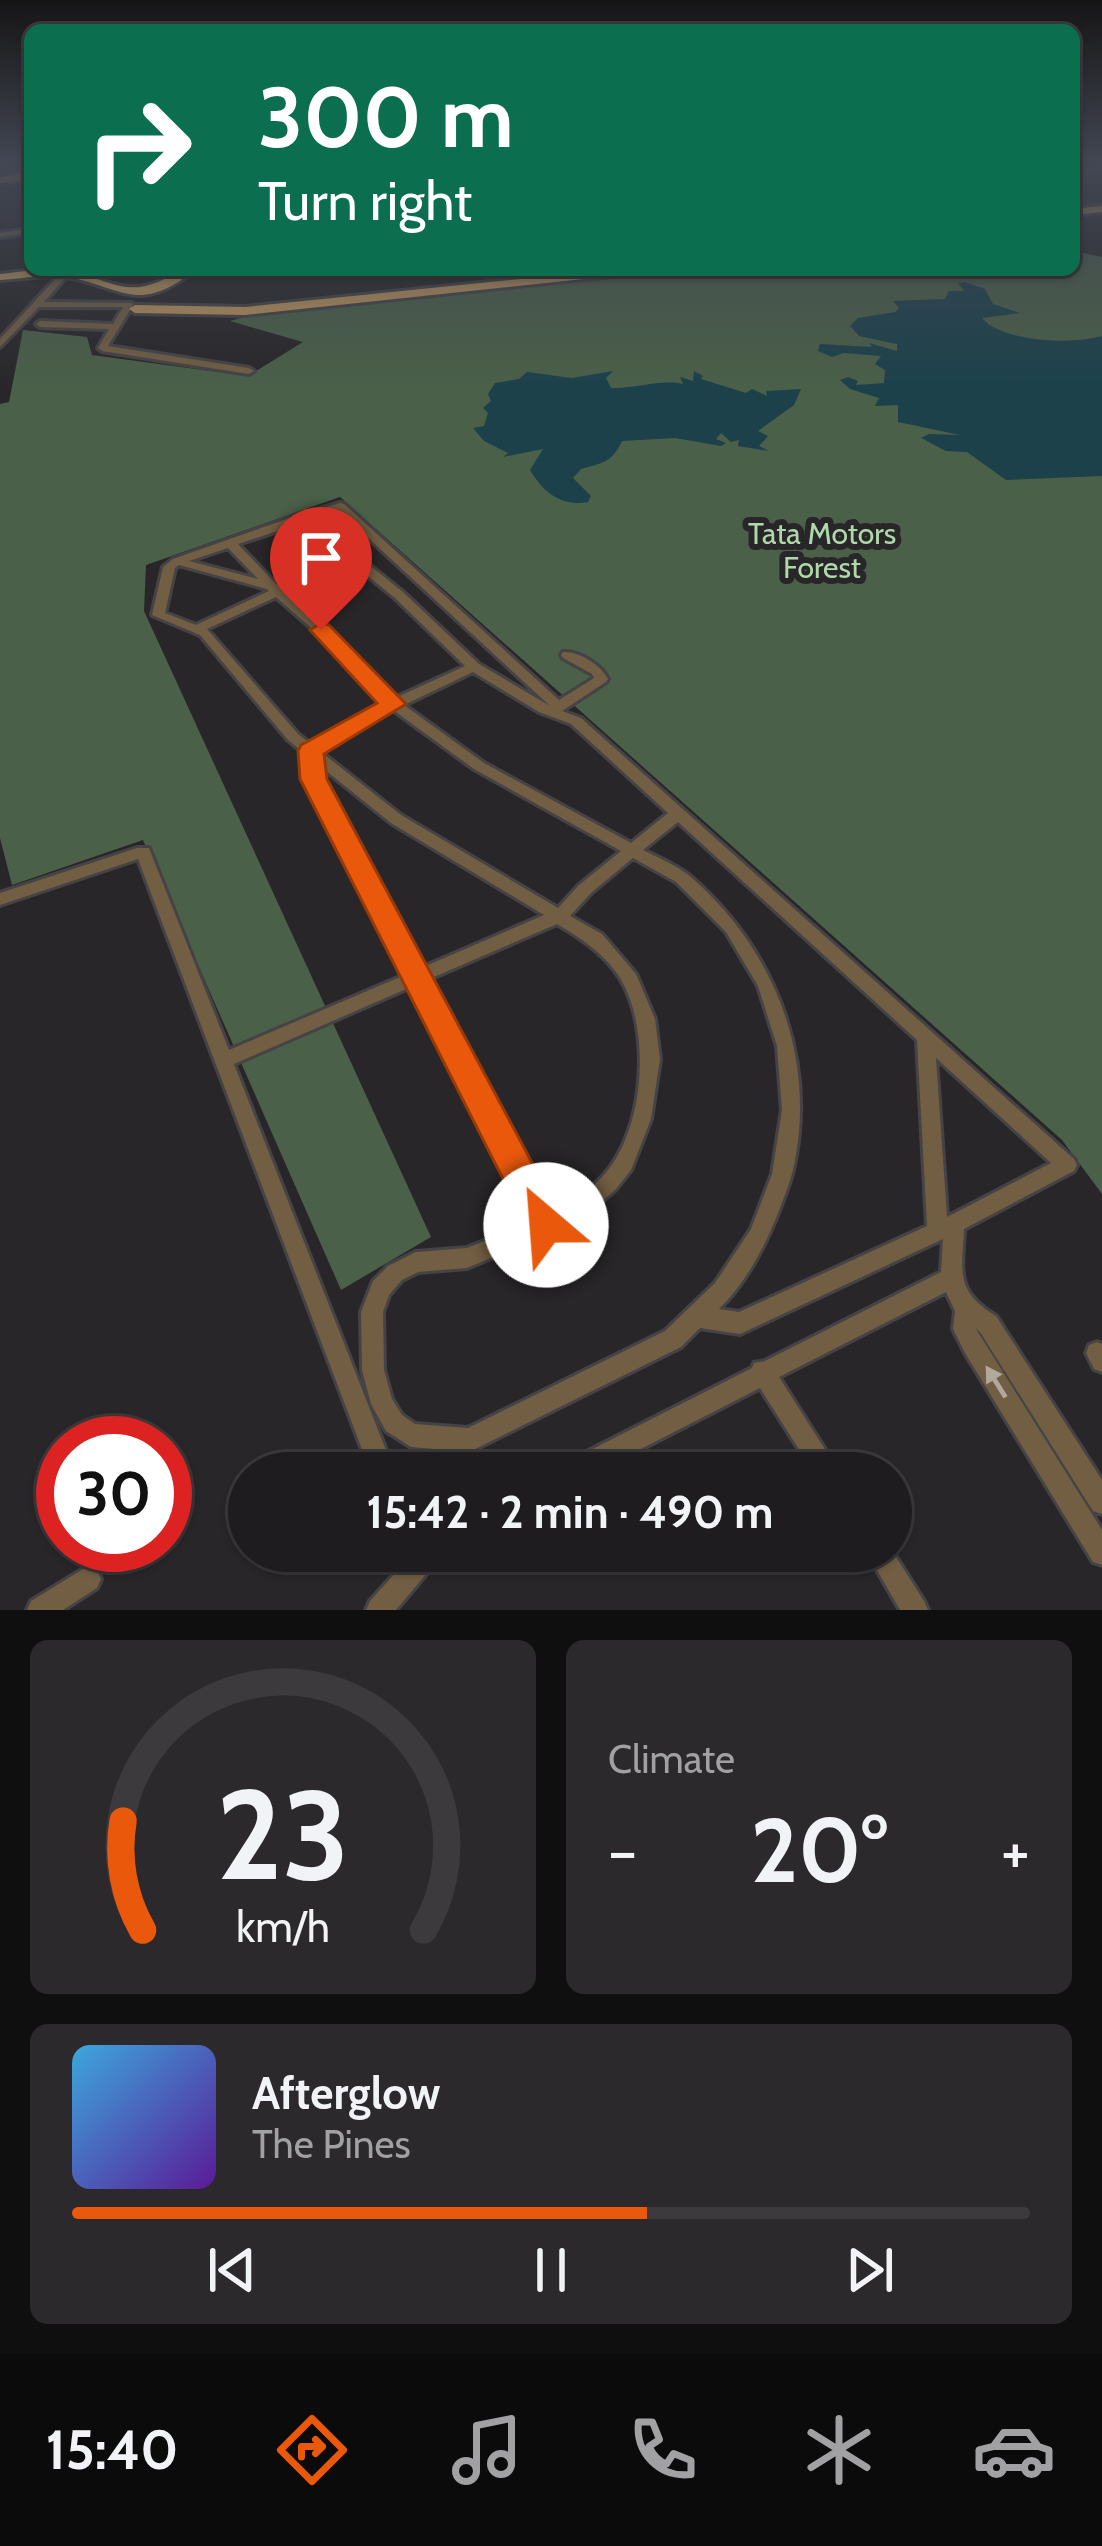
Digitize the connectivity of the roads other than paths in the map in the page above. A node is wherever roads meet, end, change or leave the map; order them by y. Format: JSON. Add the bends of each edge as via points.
{"nodes":[{"id":1,"x":52,"y":276,"type":"edge"},
{"id":2,"x":78,"y":276,"type":"edge"},
{"id":3,"x":179,"y":276,"type":"edge"},
{"id":4,"x":575,"y":276,"type":"edge"},
{"id":5,"x":580,"y":276,"type":"edge"},
{"id":6,"x":62,"y":278,"type":"junction"},
{"id":7,"x":560,"y":278,"type":"junction"},
{"id":8,"x":131,"y":299,"type":"junction"},
{"id":9,"x":38,"y":304,"type":"junction"},
{"id":10,"x":40,"y":324,"type":"dead end"},
{"id":11,"x":115,"y":327,"type":"junction"},
{"id":12,"x":1,"y":343,"type":"edge"},
{"id":13,"x":248,"y":371,"type":"dead end"},
{"id":14,"x":302,"y":517,"type":"junction"},
{"id":15,"x":229,"y":542,"type":"junction"},
{"id":16,"x":177,"y":561,"type":"junction"},
{"id":17,"x":275,"y":589,"type":"junction"},
{"id":18,"x":199,"y":628,"type":"junction"},
{"id":19,"x":568,"y":656,"type":"dead end"},
{"id":20,"x":474,"y":667,"type":"junction"},
{"id":21,"x":394,"y":704,"type":"junction"},
{"id":22,"x":556,"y":709,"type":"junction"},
{"id":23,"x":310,"y":751,"type":"junction"},
{"id":24,"x":677,"y":814,"type":"junction"},
{"id":25,"x":634,"y":848,"type":"junction"},
{"id":26,"x":0,"y":899,"type":"edge"},
{"id":27,"x":561,"y":915,"type":"junction"},
{"id":28,"x":417,"y":978,"type":"junction"},
{"id":29,"x":926,"y":1040,"type":"junction"},
{"id":30,"x":222,"y":1061,"type":"junction"},
{"id":31,"x":546,"y":1225,"type":"junction"},
{"id":32,"x":951,"y":1278,"type":"junction"},
{"id":33,"x":966,"y":1310,"type":"junction"},
{"id":34,"x":701,"y":1318,"type":"junction"},
{"id":35,"x":762,"y":1371,"type":"junction"},
{"id":36,"x":1050,"y":1420,"type":"junction"},
{"id":37,"x":1025,"y":1429,"type":"junction"},
{"id":38,"x":375,"y":1452,"type":"edge"},
{"id":39,"x":608,"y":1452,"type":"edge"},
{"id":40,"x":814,"y":1452,"type":"edge"},
{"id":41,"x":1102,"y":1502,"type":"edge"},
{"id":42,"x":1102,"y":1553,"type":"edge"},
{"id":43,"x":410,"y":1572,"type":"edge"},
{"id":44,"x":891,"y":1572,"type":"edge"},
{"id":45,"x":88,"y":1580,"type":"dead end"},
{"id":46,"x":385,"y":1608,"type":"edge"},
{"id":47,"x":40,"y":1610,"type":"edge"},
{"id":48,"x":915,"y":1610,"type":"edge"}],
"edges":[{"from":1,"to":6,"type":"main road"},
{"from":2,"to":8,"type":"main road"},
{"from":3,"to":8,"type":"main road"},
{"from":4,"to":7,"type":"main road"},
{"from":5,"to":7,"type":"main road"},
{"from":6,"to":8,"type":"main road"},
{"from":6,"to":9,"type":"street"},
{"from":7,"to":8,"type":"main road","via":[[245,311]]},
{"from":8,"to":9,"type":"street"},
{"from":8,"to":11,"type":"street"},
{"from":9,"to":12,"type":"street"},
{"from":10,"to":11,"type":"street"},
{"from":11,"to":13,"type":"street","via":[[102,348]]},
{"from":14,"to":15,"type":"street"},
{"from":14,"to":20,"type":"street"},
{"from":14,"to":22,"type":"street","via":[[340,506]]},
{"from":15,"to":16,"type":"street"},
{"from":15,"to":17,"type":"street"},
{"from":16,"to":17,"type":"street"},
{"from":16,"to":18,"type":"street","via":[[158,615]]},
{"from":17,"to":18,"type":"street"},
{"from":17,"to":21,"type":"street"},
{"from":18,"to":23,"type":"street"},
{"from":19,"to":22,"type":"street","via":[[601,679]]},
{"from":20,"to":21,"type":"street"},
{"from":20,"to":22,"type":"street"},
{"from":21,"to":23,"type":"street"},
{"from":21,"to":25,"type":"street","via":[[502,780]]},
{"from":22,"to":24,"type":"street"},
{"from":23,"to":27,"type":"street","via":[[425,840]]},
{"from":23,"to":28,"type":"street","via":[[314,779]]},
{"from":24,"to":25,"type":"street"},
{"from":24,"to":29,"type":"street"},
{"from":25,"to":27,"type":"street"},
{"from":25,"to":34,"type":"street","via":[[726,918],[764,973],[787,1036],[790,1100],[779,1191],[761,1239]]},
{"from":26,"to":30,"type":"street","via":[[143,852]]},
{"from":27,"to":28,"type":"street"},
{"from":27,"to":31,"type":"street","via":[[609,951],[630,979],[651,1059],[624,1165],[589,1203]]},
{"from":28,"to":30,"type":"street"},
{"from":28,"to":31,"type":"street"},
{"from":29,"to":32,"type":"street","via":[[1066,1165],[954,1224]]},
{"from":29,"to":34,"type":"street","via":[[938,1231],[740,1323]]},
{"from":30,"to":38,"type":"street"},
{"from":31,"to":34,"type":"street","via":[[467,1258],[416,1262],[381,1288],[372,1312],[373,1370],[394,1423],[412,1435],[469,1440],[673,1340]]},
{"from":32,"to":33,"type":"street"},
{"from":32,"to":35,"type":"street"},
{"from":33,"to":36,"type":"street","via":[[988,1324]]},
{"from":37,"to":33,"type":"street","one_way":true,"via":[[964,1329]]},
{"from":35,"to":39,"type":"street"},
{"from":35,"to":40,"type":"street"},
{"from":36,"to":37,"type":"street"},
{"from":36,"to":41,"type":"street"},
{"from":37,"to":42,"type":"street"},
{"from":43,"to":46,"type":"street"},
{"from":44,"to":48,"type":"street"},
{"from":45,"to":47,"type":"street"}]}
